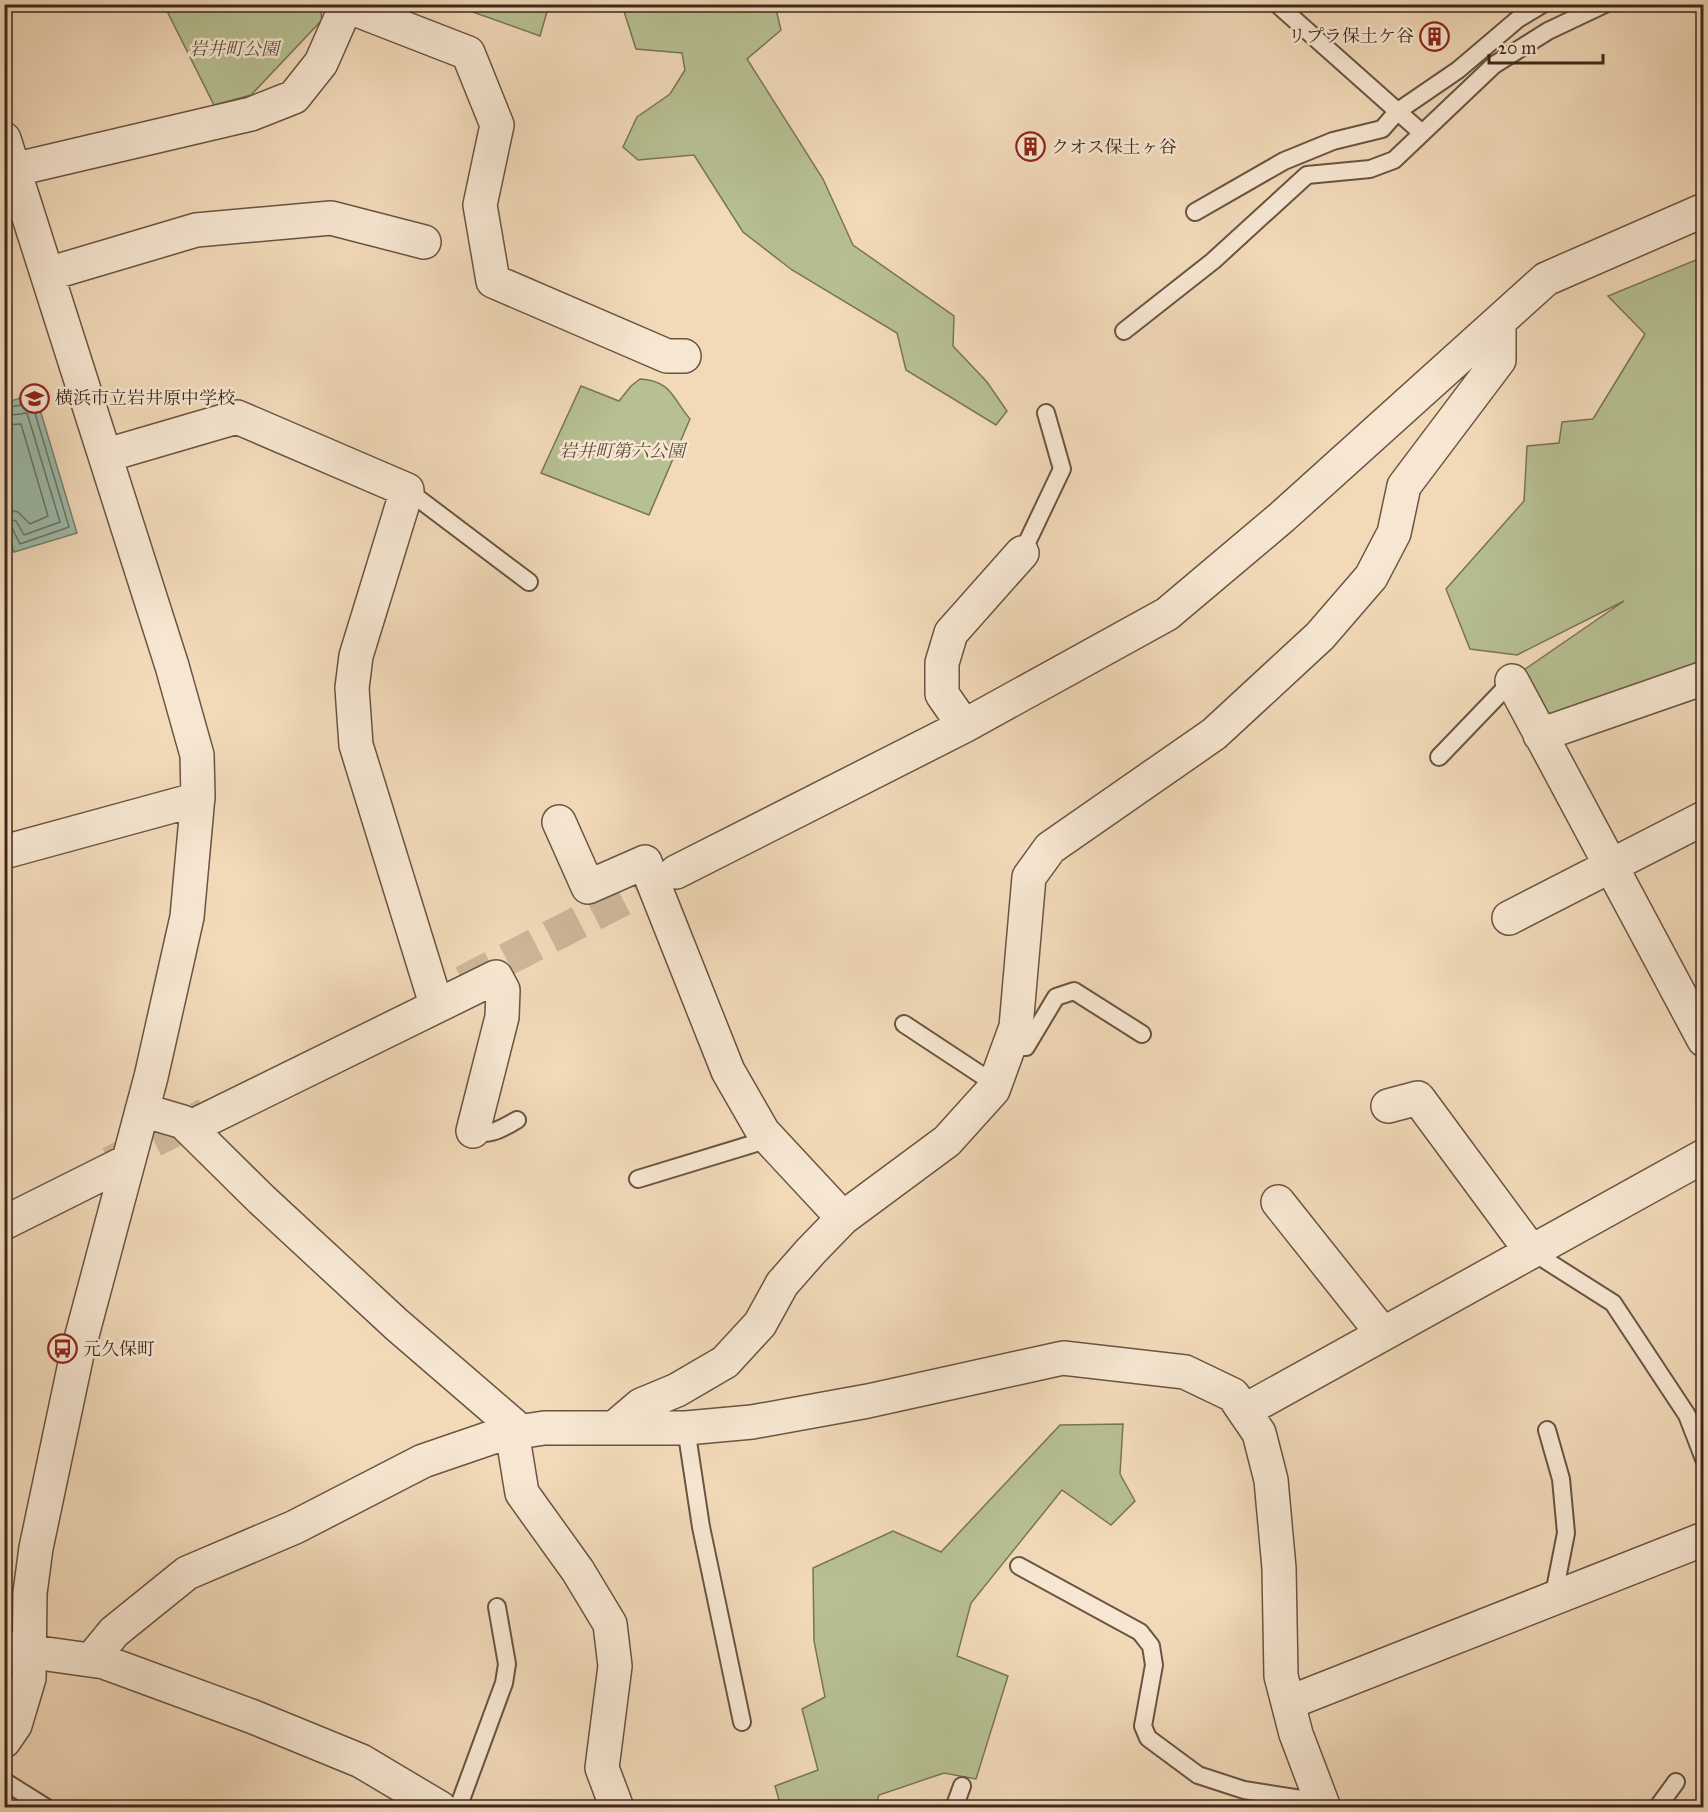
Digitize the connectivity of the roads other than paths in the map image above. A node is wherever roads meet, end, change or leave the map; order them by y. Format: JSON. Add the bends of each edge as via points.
{"nodes":[{"id":1,"x":1277,"y":4,"type":"edge"},
{"id":2,"x":1543,"y":4,"type":"edge"},
{"id":3,"x":1605,"y":4,"type":"edge"},
{"id":4,"x":347,"y":5,"type":"edge"},
{"id":5,"x":1398,"y":111,"type":"junction"},
{"id":6,"x":1422,"y":133,"type":"junction"},
{"id":7,"x":8,"y":160,"type":"edge"},
{"id":8,"x":1704,"y":210,"type":"edge"},
{"id":9,"x":1195,"y":212,"type":"dead end"},
{"id":10,"x":424,"y":242,"type":"dead end"},
{"id":11,"x":48,"y":273,"type":"junction"},
{"id":12,"x":1499,"y":322,"type":"junction"},
{"id":13,"x":1124,"y":331,"type":"dead end"},
{"id":14,"x":684,"y":356,"type":"dead end"},
{"id":15,"x":1046,"y":412,"type":"dead end"},
{"id":16,"x":107,"y":455,"type":"junction"},
{"id":17,"x":408,"y":490,"type":"junction"},
{"id":18,"x":1022,"y":554,"type":"joint"},
{"id":19,"x":529,"y":582,"type":"dead end"},
{"id":20,"x":1704,"y":678,"type":"edge"},
{"id":21,"x":1512,"y":681,"type":"joint"},
{"id":22,"x":964,"y":726,"type":"junction"},
{"id":23,"x":1540,"y":735,"type":"junction"},
{"id":24,"x":1440,"y":757,"type":"dead end"},
{"id":25,"x":198,"y":799,"type":"junction"},
{"id":26,"x":1704,"y":818,"type":"edge"},
{"id":27,"x":559,"y":822,"type":"dead end"},
{"id":28,"x":4,"y":852,"type":"edge"},
{"id":29,"x":1610,"y":865,"type":"junction"},
{"id":30,"x":676,"y":872,"type":"tunnel mouth"},
{"id":31,"x":1509,"y":918,"type":"dead end"},
{"id":32,"x":436,"y":1004,"type":"junction"},
{"id":33,"x":904,"y":1024,"type":"dead end"},
{"id":34,"x":1142,"y":1034,"type":"dead end"},
{"id":35,"x":1704,"y":1040,"type":"edge"},
{"id":36,"x":1009,"y":1047,"type":"junction"},
{"id":37,"x":995,"y":1084,"type":"junction"},
{"id":38,"x":1389,"y":1106,"type":"dead end"},
{"id":39,"x":142,"y":1110,"type":"junction"},
{"id":40,"x":517,"y":1120,"type":"dead end"},
{"id":41,"x":189,"y":1128,"type":"junction"},
{"id":42,"x":473,"y":1131,"type":"joint"},
{"id":43,"x":769,"y":1138,"type":"junction"},
{"id":44,"x":1704,"y":1156,"type":"edge"},
{"id":45,"x":128,"y":1161,"type":"junction"},
{"id":46,"x":638,"y":1179,"type":"dead end"},
{"id":47,"x":1278,"y":1202,"type":"dead end"},
{"id":48,"x":843,"y":1218,"type":"junction"},
{"id":49,"x":4,"y":1223,"type":"edge"},
{"id":50,"x":1531,"y":1251,"type":"junction"},
{"id":51,"x":1383,"y":1334,"type":"junction"},
{"id":52,"x":1244,"y":1411,"type":"junction"},
{"id":53,"x":614,"y":1428,"type":"junction"},
{"id":54,"x":687,"y":1428,"type":"junction"},
{"id":55,"x":1547,"y":1430,"type":"dead end"},
{"id":56,"x":516,"y":1432,"type":"junction"},
{"id":57,"x":1704,"y":1459,"type":"edge"},
{"id":58,"x":1704,"y":1539,"type":"edge"},
{"id":59,"x":1019,"y":1566,"type":"dead end"},
{"id":60,"x":1552,"y":1599,"type":"junction"},
{"id":61,"x":497,"y":1607,"type":"dead end"},
{"id":62,"x":17,"y":1650,"type":"edge"},
{"id":63,"x":91,"y":1660,"type":"junction"},
{"id":64,"x":1288,"y":1703,"type":"junction"},
{"id":65,"x":742,"y":1722,"type":"dead end"},
{"id":66,"x":4,"y":1741,"type":"edge"},
{"id":67,"x":4,"y":1781,"type":"edge"},
{"id":68,"x":1677,"y":1782,"type":"dead end"},
{"id":69,"x":962,"y":1786,"type":"dead end"},
{"id":70,"x":1322,"y":1805,"type":"edge"},
{"id":71,"x":47,"y":1808,"type":"edge"},
{"id":72,"x":440,"y":1808,"type":"edge"},
{"id":73,"x":458,"y":1808,"type":"edge"},
{"id":74,"x":617,"y":1808,"type":"edge"},
{"id":75,"x":954,"y":1808,"type":"edge"},
{"id":76,"x":1657,"y":1808,"type":"edge"}],
"edges":[{"from":1,"to":5,"type":"lane"},
{"from":2,"to":5,"type":"lane"},
{"from":3,"to":6,"type":"lane","via":[[1548,31],[1494,65]]},
{"from":4,"to":7,"type":"street","via":[[321,63],[294,97],[251,114]]},
{"from":4,"to":14,"type":"street","via":[[468,53],[497,124],[480,206],[493,281],[667,356]]},
{"from":5,"to":6,"type":"lane"},
{"from":5,"to":9,"type":"lane","via":[[1382,129],[1333,141],[1284,160]]},
{"from":6,"to":13,"type":"lane","via":[[1394,160],[1370,169],[1307,175],[1214,261]]},
{"from":7,"to":11,"type":"street"},
{"from":8,"to":12,"type":"street","via":[[1546,279]]},
{"from":10,"to":11,"type":"street","via":[[331,218],[196,230]]},
{"from":11,"to":16,"type":"street"},
{"from":12,"to":22,"type":"street","via":[[1282,517],[1167,614]]},
{"from":12,"to":36,"type":"street","via":[[1499,360],[1404,486],[1394,533],[1371,577],[1320,636],[1214,734],[1050,848],[1029,877],[1016,1028]]},
{"from":15,"to":18,"type":"lane","via":[[1062,469]]},
{"from":16,"to":17,"type":"street","via":[[237,417]]},
{"from":16,"to":25,"type":"street","via":[[197,755]]},
{"from":17,"to":19,"type":"lane"},
{"from":17,"to":32,"type":"street","via":[[356,656],[352,688],[356,745]]},
{"from":18,"to":22,"type":"street","via":[[951,633],[942,663],[942,694]]},
{"from":20,"to":23,"type":"street"},
{"from":21,"to":23,"type":"street"},
{"from":21,"to":24,"type":"lane"},
{"from":22,"to":30,"type":"street"},
{"from":23,"to":29,"type":"street"},
{"from":25,"to":28,"type":"street"},
{"from":25,"to":39,"type":"street","via":[[187,917]]},
{"from":26,"to":29,"type":"street"},
{"from":27,"to":43,"type":"street","via":[[588,887],[645,862],[728,1071]]},
{"from":29,"to":31,"type":"street"},
{"from":29,"to":35,"type":"street"},
{"from":32,"to":41,"type":"street"},
{"from":32,"to":42,"type":"street","via":[[496,977],[503,990],[502,1017]]},
{"from":33,"to":37,"type":"lane"},
{"from":34,"to":36,"type":"lane","via":[[1074,991],[1056,997],[1026,1047]]},
{"from":36,"to":37,"type":"street"},
{"from":37,"to":48,"type":"street","via":[[947,1141]]},
{"from":38,"to":50,"type":"street","via":[[1418,1098]]},
{"from":39,"to":41,"type":"street","via":[[183,1122]]},
{"from":39,"to":45,"type":"street"},
{"from":40,"to":42,"type":"lane","via":[[497,1131]]},
{"from":41,"to":56,"type":"street"},
{"from":43,"to":46,"type":"lane"},
{"from":43,"to":48,"type":"street"},
{"from":44,"to":50,"type":"street"},
{"from":45,"to":49,"type":"street"},
{"from":45,"to":62,"type":"street","via":[[77,1354]]},
{"from":47,"to":51,"type":"street"},
{"from":48,"to":53,"type":"street","via":[[782,1284],[760,1324],[725,1362],[641,1406]]},
{"from":50,"to":51,"type":"street"},
{"from":50,"to":57,"type":"lane","via":[[1613,1303],[1687,1415]]},
{"from":51,"to":52,"type":"street"},
{"from":52,"to":54,"type":"street","via":[[1233,1395],[1185,1372],[1063,1358],[868,1401],[752,1422]]},
{"from":52,"to":64,"type":"street","via":[[1259,1433],[1271,1480],[1279,1568],[1281,1676]]},
{"from":53,"to":54,"type":"street"},
{"from":53,"to":56,"type":"street"},
{"from":54,"to":65,"type":"lane","via":[[701,1527]]},
{"from":55,"to":60,"type":"lane","via":[[1561,1479],[1566,1533]]},
{"from":56,"to":63,"type":"street","via":[[423,1461],[295,1527],[187,1574],[114,1632]]},
{"from":56,"to":74,"type":"street","via":[[522,1493],[610,1624],[615,1666],[602,1768]]},
{"from":58,"to":60,"type":"street"},
{"from":59,"to":70,"type":"lane","via":[[1140,1632],[1151,1646],[1154,1665],[1143,1726],[1149,1738],[1198,1775],[1244,1790]]},
{"from":60,"to":64,"type":"street"},
{"from":61,"to":73,"type":"lane","via":[[507,1665],[504,1683]]},
{"from":62,"to":63,"type":"street"},
{"from":62,"to":66,"type":"street","via":[[29,1678],[15,1725]]},
{"from":63,"to":72,"type":"street","via":[[251,1716],[361,1761]]},
{"from":64,"to":70,"type":"street"},
{"from":67,"to":71,"type":"lane"},
{"from":68,"to":76,"type":"lane"},
{"from":69,"to":75,"type":"lane"}]}
